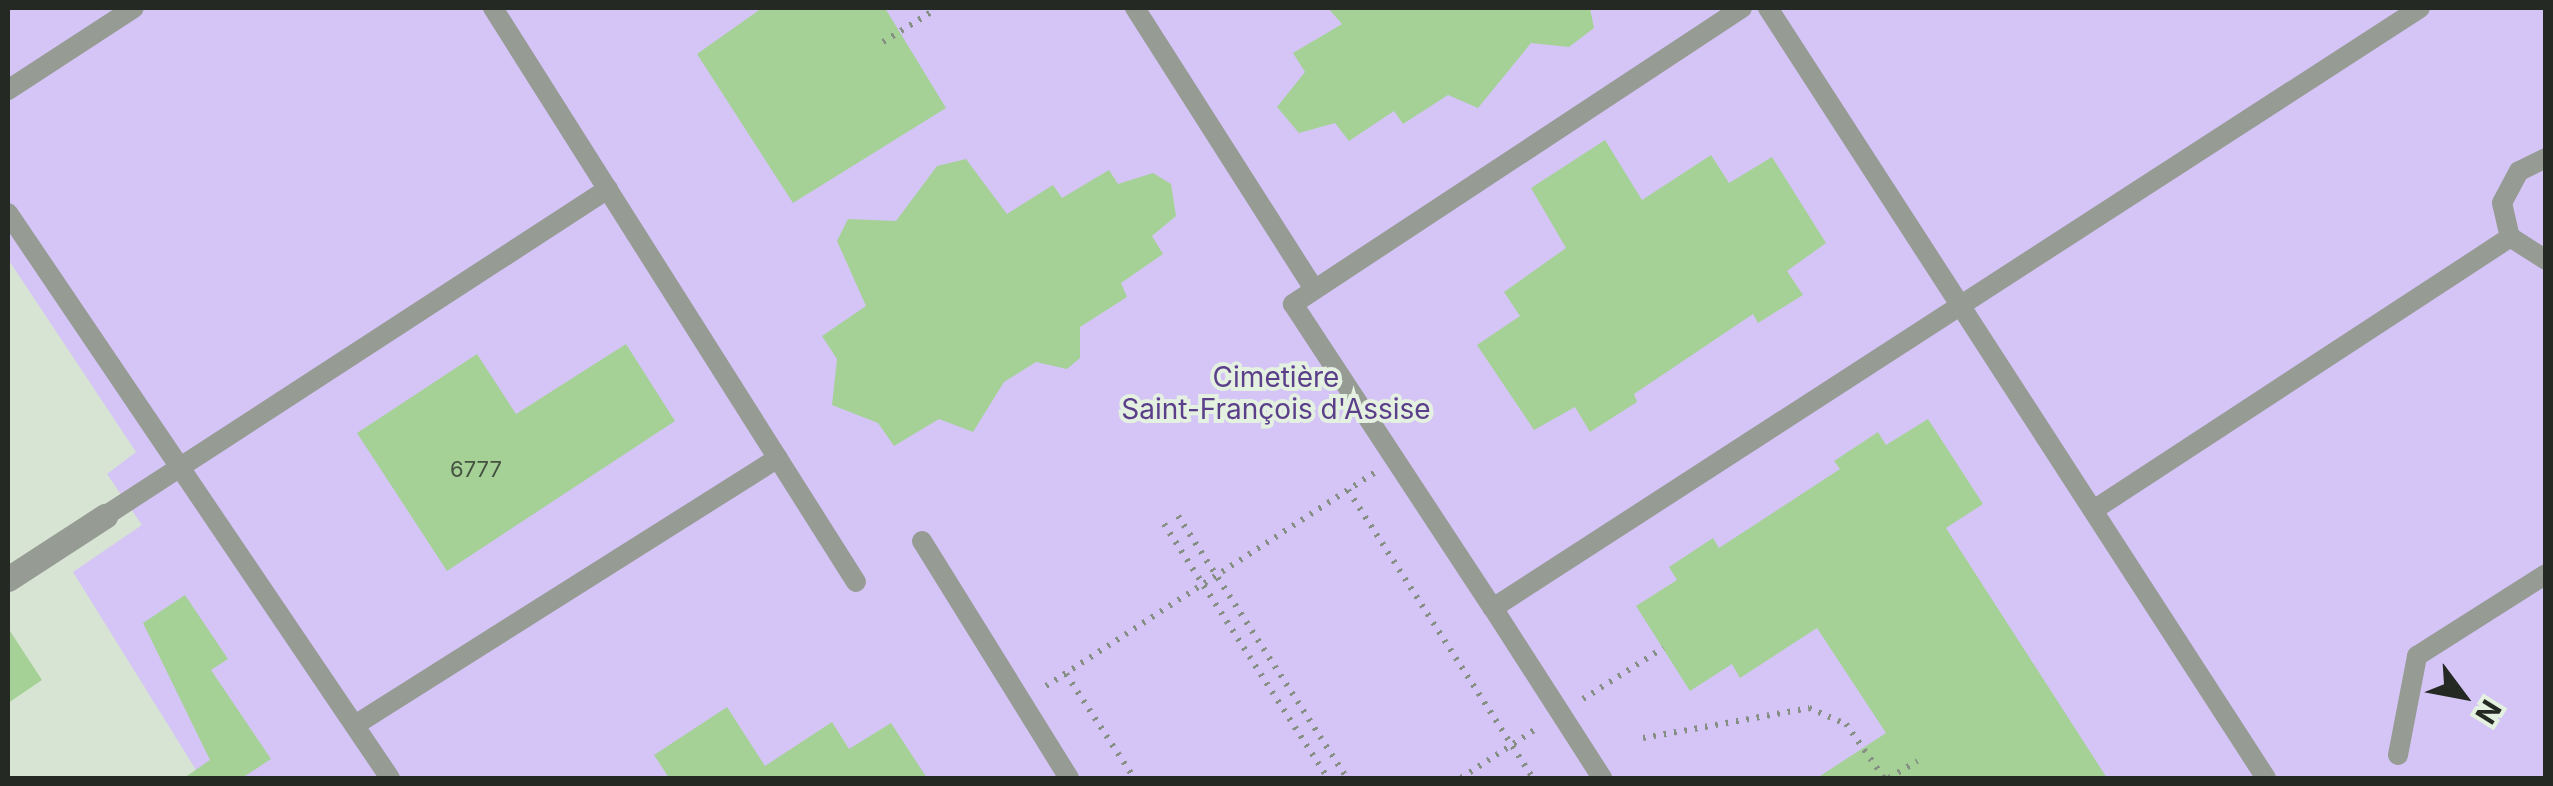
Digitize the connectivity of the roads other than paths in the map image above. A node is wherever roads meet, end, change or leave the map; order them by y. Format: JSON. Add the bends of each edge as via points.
{"nodes":[{"id":1,"x":134,"y":8,"type":"edge"},
{"id":2,"x":493,"y":8,"type":"edge"},
{"id":3,"x":1136,"y":8,"type":"edge"},
{"id":4,"x":1742,"y":8,"type":"edge"},
{"id":5,"x":1768,"y":8,"type":"edge"},
{"id":6,"x":2420,"y":8,"type":"edge"},
{"id":7,"x":8,"y":90,"type":"edge"},
{"id":8,"x":2546,"y":158,"type":"edge"},
{"id":9,"x":608,"y":189,"type":"junction"},
{"id":10,"x":8,"y":212,"type":"edge"},
{"id":11,"x":2510,"y":237,"type":"junction"},
{"id":12,"x":2546,"y":260,"type":"edge"},
{"id":13,"x":1314,"y":290,"type":"junction"},
{"id":14,"x":1960,"y":304,"type":"junction"},
{"id":15,"x":778,"y":458,"type":"junction"},
{"id":16,"x":180,"y":464,"type":"junction"},
{"id":17,"x":2095,"y":509,"type":"junction"},
{"id":18,"x":105,"y":516,"type":"joint"},
{"id":19,"x":922,"y":541,"type":"dead end"},
{"id":20,"x":2546,"y":574,"type":"edge"},
{"id":21,"x":8,"y":579,"type":"edge"},
{"id":22,"x":856,"y":582,"type":"dead end"},
{"id":23,"x":1493,"y":608,"type":"junction"},
{"id":24,"x":355,"y":726,"type":"junction"},
{"id":25,"x":2398,"y":755,"type":"dead end"},
{"id":26,"x":390,"y":778,"type":"edge"},
{"id":27,"x":1070,"y":778,"type":"edge"},
{"id":28,"x":1602,"y":778,"type":"edge"},
{"id":29,"x":2266,"y":778,"type":"edge"}],
"edges":[{"from":1,"to":7,"type":"lane"},
{"from":2,"to":9,"type":"lane"},
{"from":3,"to":13,"type":"lane"},
{"from":4,"to":13,"type":"lane"},
{"from":5,"to":14,"type":"lane"},
{"from":6,"to":14,"type":"lane"},
{"from":8,"to":11,"type":"lane","via":[[2508,185]]},
{"from":9,"to":15,"type":"lane"},
{"from":9,"to":16,"type":"lane"},
{"from":10,"to":16,"type":"lane"},
{"from":11,"to":12,"type":"lane"},
{"from":11,"to":17,"type":"lane"},
{"from":13,"to":23,"type":"lane","via":[[1294,304]]},
{"from":14,"to":17,"type":"lane"},
{"from":14,"to":23,"type":"lane"},
{"from":15,"to":22,"type":"lane"},
{"from":15,"to":24,"type":"lane"},
{"from":16,"to":18,"type":"lane"},
{"from":16,"to":24,"type":"lane"},
{"from":17,"to":29,"type":"lane"},
{"from":18,"to":21,"type":"street"},
{"from":19,"to":27,"type":"lane"},
{"from":20,"to":25,"type":"lane","via":[[2417,656]]},
{"from":23,"to":28,"type":"lane"},
{"from":24,"to":26,"type":"lane"}]}
